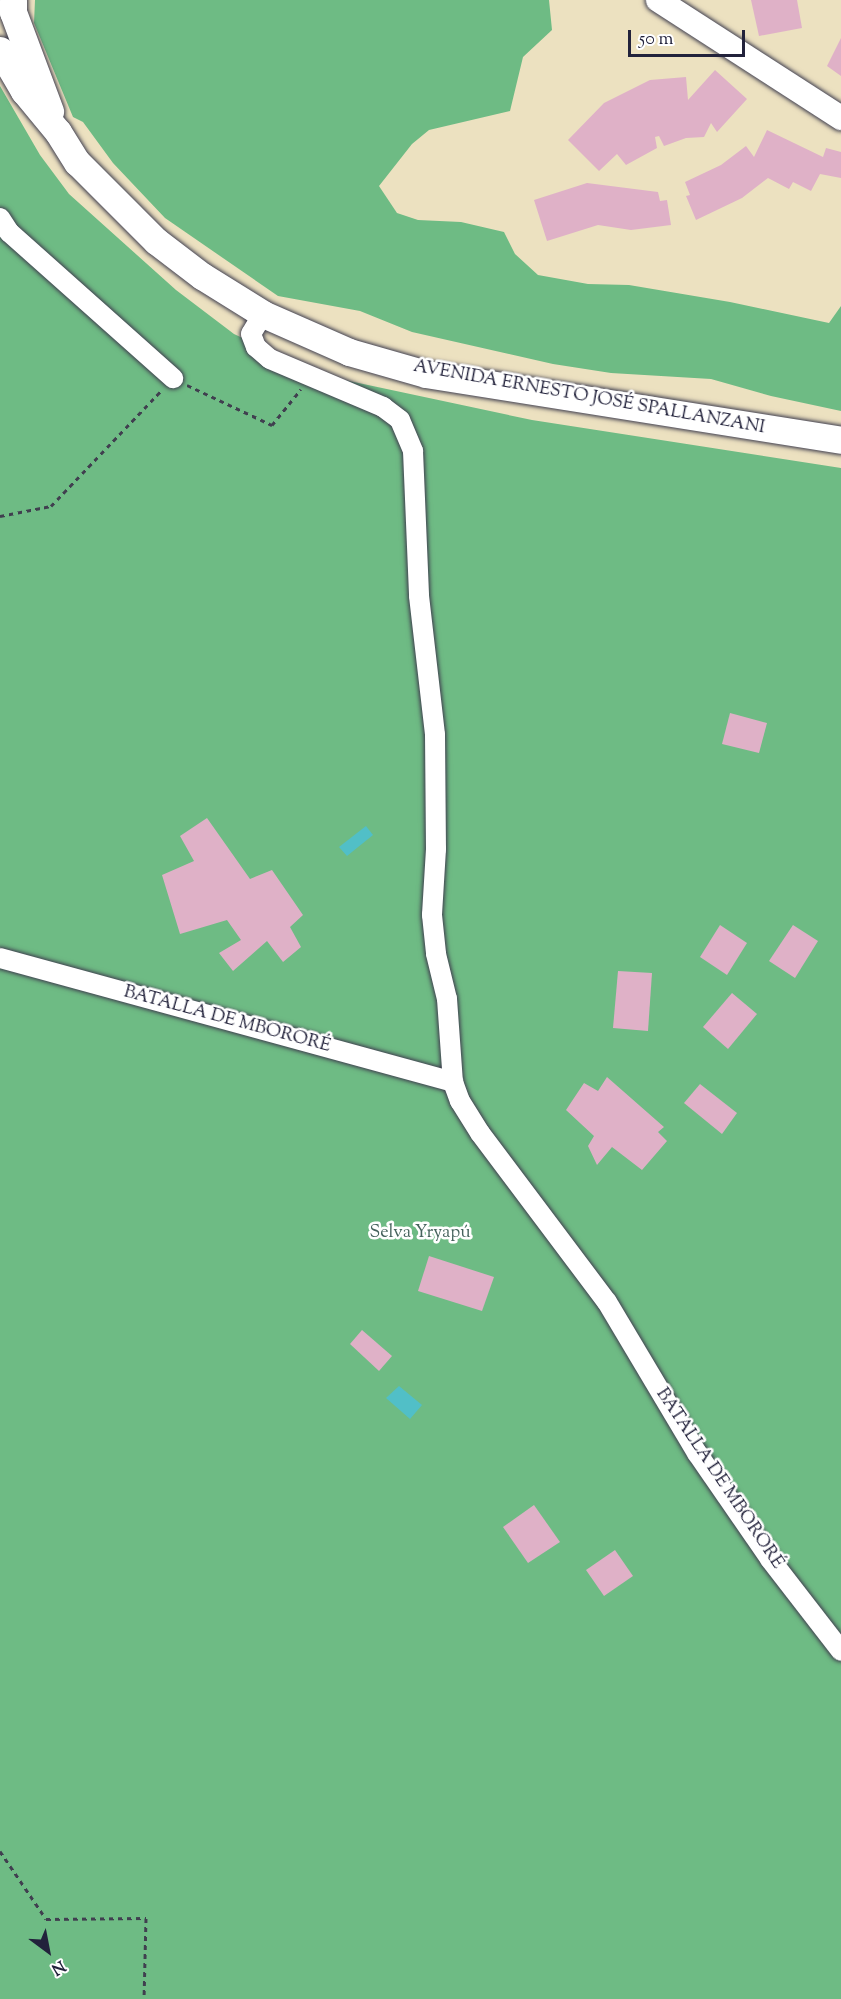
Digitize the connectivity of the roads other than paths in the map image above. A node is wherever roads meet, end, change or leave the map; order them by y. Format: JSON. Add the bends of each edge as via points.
{"nodes":[{"id":1,"x":13,"y":0,"type":"edge"},
{"id":2,"x":658,"y":0,"type":"edge"},
{"id":3,"x":0,"y":50,"type":"edge"},
{"id":4,"x":841,"y":118,"type":"edge"},
{"id":5,"x":58,"y":132,"type":"junction"},
{"id":6,"x":0,"y":218,"type":"edge"},
{"id":7,"x":263,"y":314,"type":"junction"},
{"id":8,"x":173,"y":378,"type":"road end"},
{"id":9,"x":841,"y":440,"type":"edge"},
{"id":10,"x":0,"y":958,"type":"edge"},
{"id":11,"x":453,"y":1082,"type":"junction"},
{"id":12,"x":841,"y":1650,"type":"edge"}],
"edges":[{"from":1,"to":5,"type":"highway","name":"AVENIDA ERNESTO JOSÉ SPALLANZANI","via":[[13,12]]},
{"from":2,"to":4,"type":"main road"},
{"from":3,"to":5,"type":"highway","name":"AVENIDA ERNESTO JOSÉ SPALLANZANI","via":[[24,91]]},
{"from":5,"to":7,"type":"highway","name":"AVENIDA ERNESTO JOSÉ SPALLANZANI","via":[[77,162],[156,241]]},
{"from":6,"to":8,"type":"street","via":[[9,232]]},
{"from":7,"to":9,"type":"highway","name":"AVENIDA ERNESTO JOSÉ SPALLANZANI","via":[[349,352],[426,374]]},
{"from":7,"to":11,"type":"street","name":"BATALLA DE MBORORÉ","via":[[251,334],[256,347],[270,358],[383,407],[400,420],[413,451],[419,596],[435,735],[432,915],[447,999]]},
{"from":10,"to":11,"type":"street","name":"BATALLA DE MBORORÉ"},
{"from":11,"to":12,"type":"street","name":"BATALLA DE MBORORÉ","via":[[480,1133],[607,1302],[697,1453],[770,1559]]}]}
